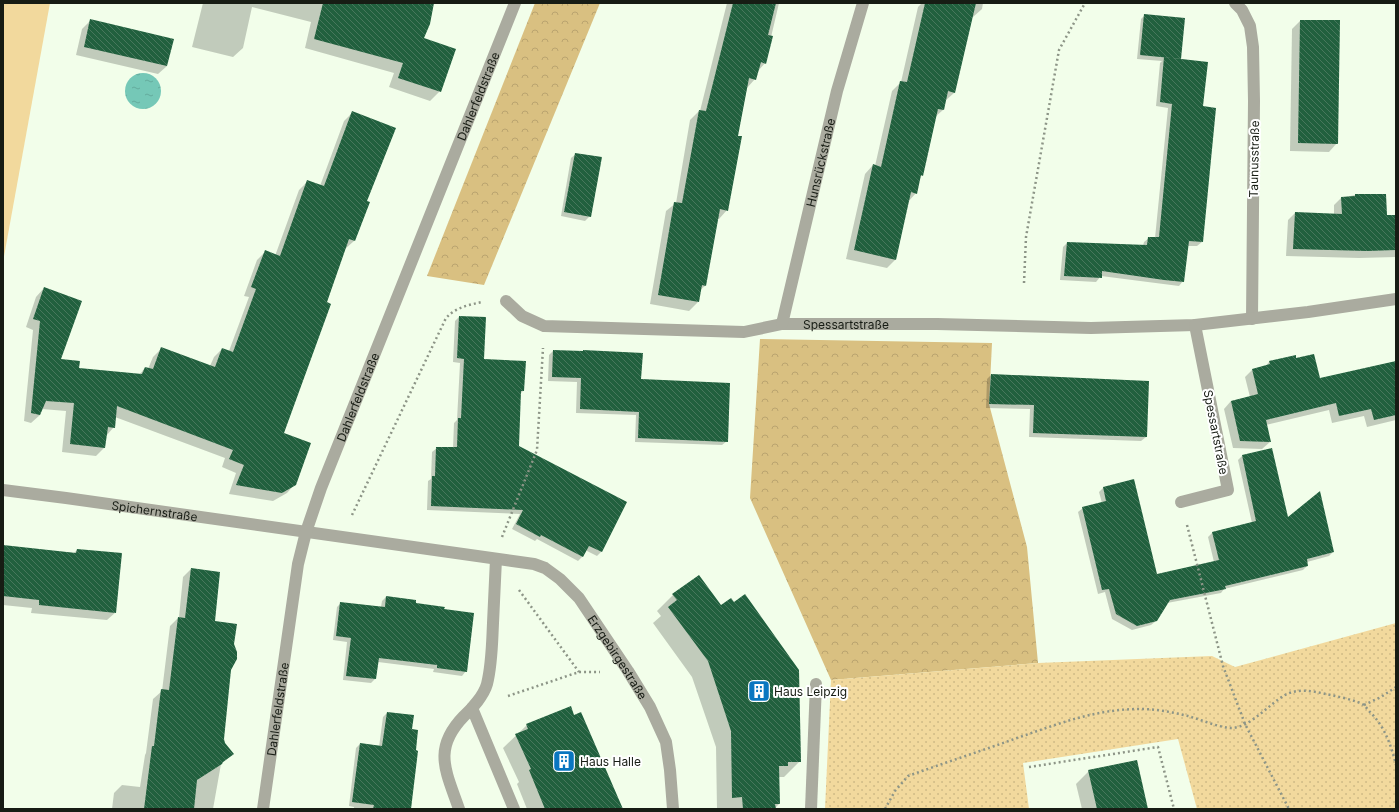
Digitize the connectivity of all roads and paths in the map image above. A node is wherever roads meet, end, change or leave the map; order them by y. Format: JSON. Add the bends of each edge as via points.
{"nodes":[{"id":1,"x":515,"y":3,"type":"edge"},
{"id":2,"x":863,"y":3,"type":"edge"},
{"id":3,"x":1084,"y":3,"type":"edge"},
{"id":4,"x":1235,"y":3,"type":"edge"},
{"id":5,"x":1024,"y":283,"type":"dead end"},
{"id":6,"x":1396,"y":299,"type":"edge"},
{"id":7,"x":506,"y":301,"type":"joint"},
{"id":8,"x":1252,"y":319,"type":"junction"},
{"id":9,"x":782,"y":324,"type":"junction"},
{"id":10,"x":544,"y":326,"type":"junction"},
{"id":11,"x":1195,"y":326,"type":"junction"},
{"id":12,"x":3,"y":490,"type":"edge"},
{"id":13,"x":1181,"y":502,"type":"joint"},
{"id":14,"x":306,"y":532,"type":"junction"},
{"id":15,"x":341,"y":537,"type":"junction"},
{"id":16,"x":496,"y":559,"type":"junction"},
{"id":17,"x":628,"y":671,"type":"junction"},
{"id":18,"x":580,"y":672,"type":"junction"},
{"id":19,"x":816,"y":684,"type":"dead end"},
{"id":20,"x":1396,"y":687,"type":"edge"},
{"id":21,"x":1364,"y":705,"type":"junction"},
{"id":22,"x":472,"y":708,"type":"junction"},
{"id":23,"x":1245,"y":724,"type":"junction"},
{"id":24,"x":1396,"y":765,"type":"edge"},
{"id":25,"x":1029,"y":767,"type":"dead end"},
{"id":26,"x":263,"y":809,"type":"edge"},
{"id":27,"x":459,"y":809,"type":"edge"},
{"id":28,"x":514,"y":809,"type":"edge"},
{"id":29,"x":673,"y":809,"type":"edge"},
{"id":30,"x":811,"y":809,"type":"edge"},
{"id":31,"x":885,"y":809,"type":"edge"},
{"id":32,"x":1174,"y":809,"type":"edge"},
{"id":33,"x":1289,"y":809,"type":"edge"}],
"edges":[{"from":1,"to":14,"type":"street","name":"Dahlerfeldstraße","via":[[321,488]]},
{"from":2,"to":9,"type":"street","name":"Hunsrückstraße","via":[[837,91]]},
{"from":3,"to":5,"type":"path","via":[[1059,50],[1026,237]]},
{"from":4,"to":8,"type":"street","name":"Taunusstraße","via":[[1242,10],[1250,26],[1253,46]]},
{"from":6,"to":8,"type":"street","name":"Spessartstraße"},
{"from":7,"to":10,"type":"street","name":"Spessartstraße","via":[[522,316]]},
{"from":7,"to":15,"type":"path","via":[[468,305],[446,318]]},
{"from":8,"to":11,"type":"street","name":"Spessartstraße"},
{"from":9,"to":10,"type":"street","name":"Spessartstraße","via":[[744,332]]},
{"from":9,"to":11,"type":"street","name":"Spessartstraße","via":[[1091,328]]},
{"from":10,"to":16,"type":"path","via":[[537,450]]},
{"from":11,"to":13,"type":"street","name":"Spessartstraße","via":[[1228,490]]},
{"from":12,"to":14,"type":"street","name":"Spichernstraße"},
{"from":13,"to":23,"type":"path","via":[[1223,666]]},
{"from":14,"to":15,"type":"street","name":"Erzgebirgestraße"},
{"from":14,"to":26,"type":"street","name":"Dahlerfeldstraße","via":[[298,564]]},
{"from":15,"to":16,"type":"street","name":"Erzgebirgestraße"},
{"from":16,"to":17,"type":"street","name":"Erzgebirgestraße","via":[[534,564],[545,568],[560,579],[579,598]]},
{"from":16,"to":18,"type":"path"},
{"from":16,"to":22,"type":"street","via":[[492,661],[486,686]]},
{"from":17,"to":18,"type":"path"},
{"from":17,"to":29,"type":"street","name":"Erzgebirgestraße","via":[[650,707],[666,742]]},
{"from":18,"to":22,"type":"path"},
{"from":19,"to":30,"type":"street"},
{"from":20,"to":21,"type":"path"},
{"from":21,"to":23,"type":"path","via":[[1336,696],[1299,690],[1285,695]]},
{"from":21,"to":24,"type":"path","via":[[1384,730]]},
{"from":22,"to":27,"type":"street","via":[[450,732],[444,756]]},
{"from":22,"to":28,"type":"street"},
{"from":23,"to":31,"type":"path","via":[[1232,728],[1186,716],[1140,709],[1114,710],[1082,716],[908,776],[895,791]]},
{"from":23,"to":33,"type":"path"},
{"from":25,"to":32,"type":"path","via":[[1158,747]]}]}
